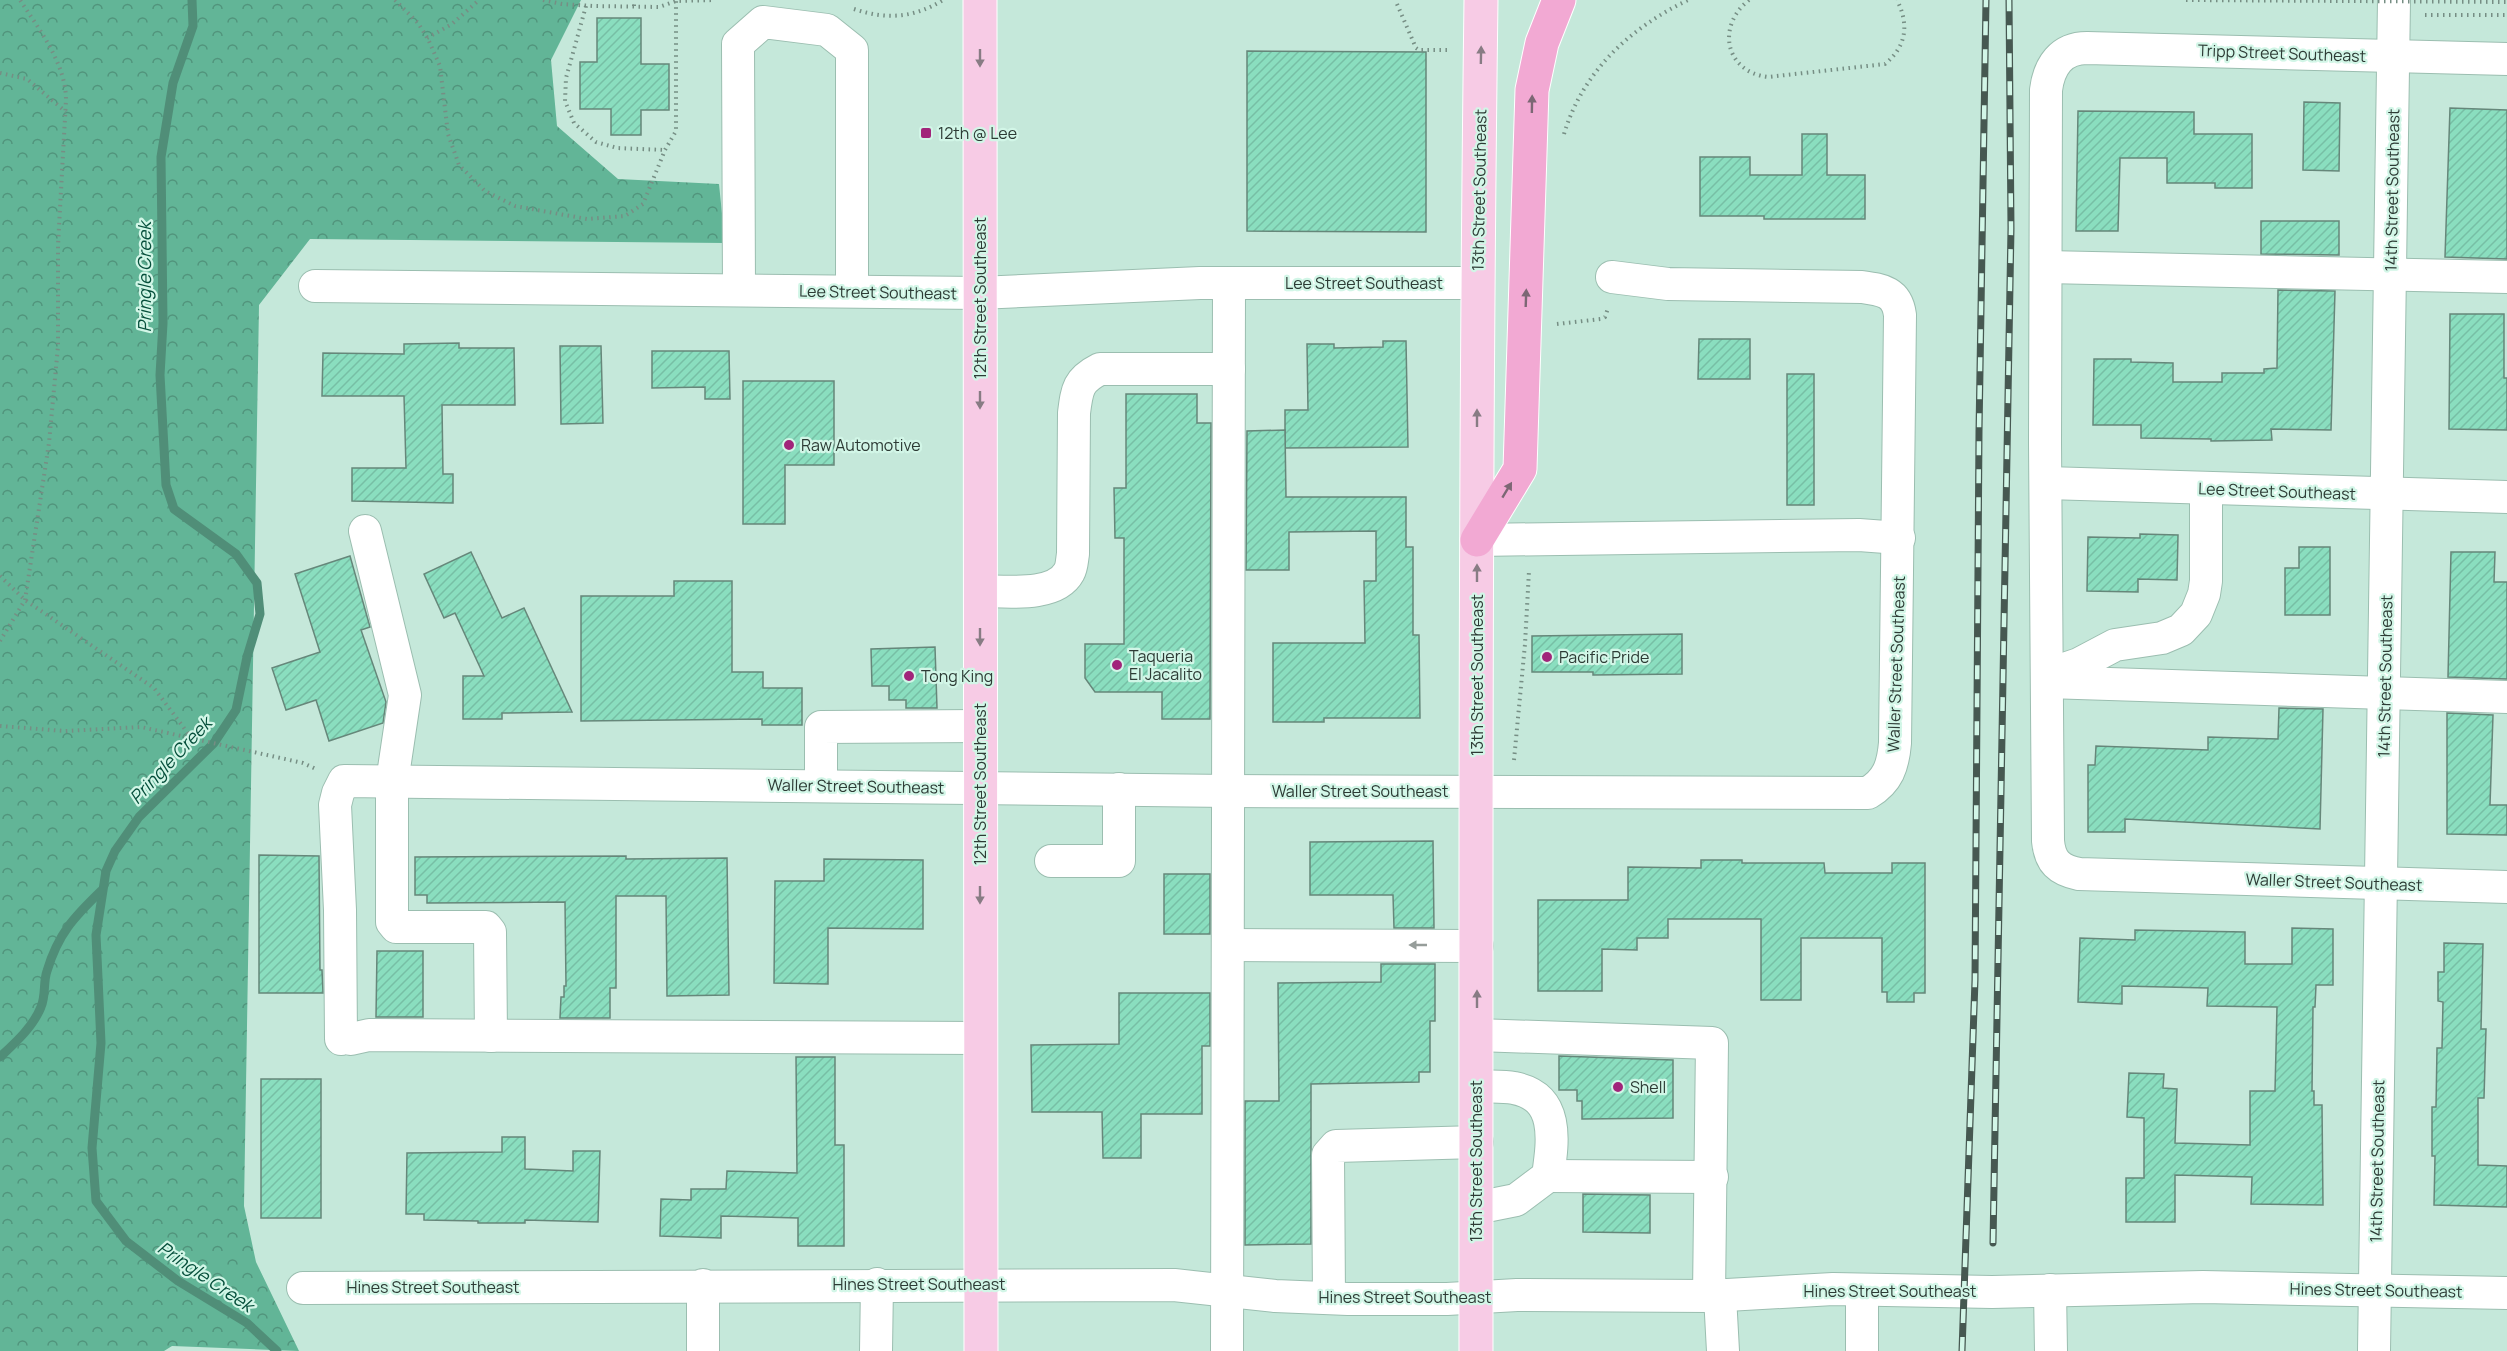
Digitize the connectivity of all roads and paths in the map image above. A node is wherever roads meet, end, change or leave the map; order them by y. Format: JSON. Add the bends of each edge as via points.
{"nodes":[{"id":1,"x":20,"y":0,"type":"edge"},
{"id":2,"x":395,"y":0,"type":"edge"},
{"id":3,"x":479,"y":0,"type":"edge"},
{"id":4,"x":543,"y":0,"type":"edge"},
{"id":5,"x":634,"y":0,"type":"edge"},
{"id":6,"x":715,"y":0,"type":"edge"},
{"id":7,"x":943,"y":0,"type":"edge"},
{"id":8,"x":980,"y":0,"type":"edge"},
{"id":9,"x":1481,"y":0,"type":"edge"},
{"id":10,"x":1559,"y":0,"type":"edge"},
{"id":11,"x":1688,"y":0,"type":"edge"},
{"id":12,"x":1749,"y":0,"type":"edge"},
{"id":13,"x":1897,"y":0,"type":"edge"},
{"id":14,"x":2186,"y":0,"type":"edge"},
{"id":15,"x":676,"y":1,"type":"edge"},
{"id":16,"x":2507,"y":2,"type":"edge"},
{"id":17,"x":1396,"y":4,"type":"dead end"},
{"id":18,"x":586,"y":6,"type":"junction"},
{"id":19,"x":634,"y":6,"type":"junction"},
{"id":20,"x":849,"y":6,"type":"dead end"},
{"id":21,"x":2394,"y":7,"type":"edge"},
{"id":22,"x":2507,"y":15,"type":"edge"},
{"id":23,"x":427,"y":38,"type":"junction"},
{"id":24,"x":1449,"y":50,"type":"dead end"},
{"id":25,"x":2394,"y":57,"type":"junction"},
{"id":26,"x":2507,"y":59,"type":"edge"},
{"id":27,"x":0,"y":73,"type":"edge"},
{"id":28,"x":66,"y":112,"type":"junction"},
{"id":29,"x":1563,"y":139,"type":"dead end"},
{"id":30,"x":664,"y":150,"type":"junction"},
{"id":31,"x":2046,"y":267,"type":"junction"},
{"id":32,"x":2391,"y":275,"type":"junction"},
{"id":33,"x":2507,"y":277,"type":"edge"},
{"id":34,"x":1612,"y":278,"type":"joint"},
{"id":35,"x":1228,"y":283,"type":"junction"},
{"id":36,"x":1478,"y":283,"type":"junction"},
{"id":37,"x":315,"y":286,"type":"dead end"},
{"id":38,"x":740,"y":290,"type":"junction"},
{"id":39,"x":852,"y":291,"type":"junction"},
{"id":40,"x":980,"y":293,"type":"junction"},
{"id":41,"x":1550,"y":324,"type":"dead end"},
{"id":42,"x":1228,"y":369,"type":"junction"},
{"id":43,"x":2047,"y":483,"type":"junction"},
{"id":44,"x":2206,"y":488,"type":"junction"},
{"id":45,"x":2388,"y":494,"type":"junction"},
{"id":46,"x":2507,"y":497,"type":"edge"},
{"id":47,"x":365,"y":531,"type":"dead end"},
{"id":48,"x":1899,"y":538,"type":"junction"},
{"id":49,"x":1477,"y":540,"type":"junction"},
{"id":50,"x":1530,"y":540,"type":"junction"},
{"id":51,"x":0,"y":576,"type":"edge"},
{"id":52,"x":980,"y":591,"type":"junction"},
{"id":53,"x":25,"y":600,"type":"junction"},
{"id":54,"x":0,"y":641,"type":"edge"},
{"id":55,"x":2048,"y":679,"type":"junction"},
{"id":56,"x":2385,"y":693,"type":"junction"},
{"id":57,"x":2507,"y":697,"type":"edge"},
{"id":58,"x":0,"y":726,"type":"edge"},
{"id":59,"x":980,"y":726,"type":"junction"},
{"id":60,"x":191,"y":737,"type":"junction"},
{"id":61,"x":1514,"y":763,"type":"dead end"},
{"id":62,"x":344,"y":782,"type":"junction"},
{"id":63,"x":392,"y":782,"type":"junction"},
{"id":64,"x":820,"y":786,"type":"junction"},
{"id":65,"x":980,"y":787,"type":"junction"},
{"id":66,"x":1119,"y":789,"type":"junction"},
{"id":67,"x":1228,"y":791,"type":"junction"},
{"id":68,"x":1478,"y":791,"type":"junction"},
{"id":69,"x":1051,"y":861,"type":"dead end"},
{"id":70,"x":2382,"y":883,"type":"junction"},
{"id":71,"x":2507,"y":887,"type":"edge"},
{"id":72,"x":1228,"y":945,"type":"junction"},
{"id":73,"x":1477,"y":946,"type":"junction"},
{"id":74,"x":1477,"y":1035,"type":"junction"},
{"id":75,"x":491,"y":1036,"type":"junction"},
{"id":76,"x":980,"y":1038,"type":"junction"},
{"id":77,"x":1477,"y":1086,"type":"junction"},
{"id":78,"x":1477,"y":1142,"type":"junction"},
{"id":79,"x":1548,"y":1176,"type":"junction"},
{"id":80,"x":1712,"y":1178,"type":"junction"},
{"id":81,"x":1476,"y":1208,"type":"junction"},
{"id":82,"x":877,"y":1284,"type":"junction"},
{"id":83,"x":981,"y":1284,"type":"junction"},
{"id":84,"x":703,"y":1286,"type":"junction"},
{"id":85,"x":303,"y":1288,"type":"dead end"},
{"id":86,"x":2375,"y":1289,"type":"junction"},
{"id":87,"x":1862,"y":1290,"type":"junction"},
{"id":88,"x":2050,"y":1290,"type":"junction"},
{"id":89,"x":1227,"y":1291,"type":"junction"},
{"id":90,"x":2507,"y":1293,"type":"edge"},
{"id":91,"x":1715,"y":1296,"type":"junction"},
{"id":92,"x":1476,"y":1297,"type":"junction"},
{"id":93,"x":1329,"y":1298,"type":"junction"},
{"id":94,"x":703,"y":1351,"type":"edge"},
{"id":95,"x":876,"y":1351,"type":"edge"},
{"id":96,"x":981,"y":1351,"type":"edge"},
{"id":97,"x":1227,"y":1351,"type":"edge"},
{"id":98,"x":1476,"y":1351,"type":"edge"},
{"id":99,"x":1723,"y":1351,"type":"edge"},
{"id":100,"x":1862,"y":1351,"type":"edge"},
{"id":101,"x":2051,"y":1351,"type":"edge"},
{"id":102,"x":2374,"y":1351,"type":"edge"}],
"edges":[{"from":1,"to":28,"type":"path","via":[[63,75]]},
{"from":2,"to":23,"type":"path"},
{"from":3,"to":23,"type":"path","via":[[452,24]]},
{"from":4,"to":18,"type":"path"},
{"from":5,"to":19,"type":"path"},
{"from":6,"to":15,"type":"path"},
{"from":7,"to":20,"type":"path","via":[[911,15],[886,16]]},
{"from":8,"to":40,"type":"main road","name":"12th Street Southeast","one_way":true},
{"from":36,"to":9,"type":"main road","name":"13th Street Southeast","one_way":true},
{"from":49,"to":10,"type":"highway","one_way":true,"via":[[1520,469],[1532,90],[1542,43]]},
{"from":11,"to":29,"type":"path","via":[[1660,14],[1612,52],[1584,89]]},
{"from":12,"to":13,"type":"path","via":[[1729,26],[1728,39],[1744,70],[1768,77],[1877,66],[1892,59],[1905,36]]},
{"from":14,"to":16,"type":"path","bridge":true},
{"from":15,"to":19,"type":"path","via":[[659,7]]},
{"from":15,"to":30,"type":"path","via":[[676,131]]},
{"from":17,"to":24,"type":"path","via":[[1416,48]]},
{"from":18,"to":19,"type":"path"},
{"from":18,"to":30,"type":"path","via":[[566,78],[565,101],[574,123],[596,142],[617,148]]},
{"from":21,"to":22,"type":"path"},
{"from":21,"to":25,"type":"street","name":"14th Street Southeast"},
{"from":23,"to":30,"type":"path","via":[[440,66],[448,134],[459,165],[485,191],[515,206],[587,219],[625,216],[643,204]]},
{"from":25,"to":26,"type":"street","name":"Tripp Street Southeast"},
{"from":25,"to":31,"type":"street","name":"Tripp Street Southeast","via":[[2077,48],[2059,57],[2046,90]]},
{"from":25,"to":32,"type":"street","name":"14th Street Southeast"},
{"from":27,"to":28,"type":"path","via":[[27,79]]},
{"from":28,"to":53,"type":"path","via":[[58,245],[58,346],[50,443]]},
{"from":31,"to":32,"type":"street"},
{"from":31,"to":43,"type":"street"},
{"from":32,"to":33,"type":"street"},
{"from":32,"to":45,"type":"street","name":"14th Street Southeast"},
{"from":34,"to":41,"type":"path","via":[[1605,317]]},
{"from":34,"to":48,"type":"street","name":"Waller Street Southeast","via":[[1668,284],[1862,287],[1880,289],[1894,297],[1900,315]]},
{"from":35,"to":36,"type":"street","name":"Lee Street Southeast"},
{"from":35,"to":40,"type":"street","name":"Lee Street Southeast"},
{"from":35,"to":42,"type":"street"},
{"from":49,"to":36,"type":"main road","name":"13th Street Southeast","one_way":true},
{"from":37,"to":38,"type":"street","name":"Lee Street Southeast"},
{"from":38,"to":39,"type":"street","name":"Lee Street Southeast"},
{"from":38,"to":39,"type":"street","via":[[738,44],[763,22],[827,30],[852,50]]},
{"from":39,"to":40,"type":"street","name":"Lee Street Southeast"},
{"from":40,"to":52,"type":"main road","name":"12th Street Southeast","one_way":true},
{"from":42,"to":52,"type":"street","via":[[1100,369],[1084,377],[1074,413],[1073,554],[1069,573],[1056,585],[1034,591]]},
{"from":42,"to":67,"type":"street"},
{"from":43,"to":44,"type":"street","name":"Lee Street Southeast"},
{"from":43,"to":55,"type":"street"},
{"from":44,"to":45,"type":"street","name":"Lee Street Southeast"},
{"from":44,"to":55,"type":"street","via":[[2206,581],[2196,614],[2181,630],[2162,638],[2115,645]]},
{"from":45,"to":46,"type":"street","name":"Lee Street Southeast"},
{"from":45,"to":56,"type":"street","name":"14th Street Southeast"},
{"from":47,"to":63,"type":"street","via":[[405,695]]},
{"from":48,"to":50,"type":"street","via":[[1811,535]]},
{"from":48,"to":68,"type":"street","name":"Waller Street Southeast","via":[[1893,764],[1878,787],[1868,793]]},
{"from":49,"to":50,"type":"street"},
{"from":68,"to":49,"type":"main road","name":"13th Street Southeast","one_way":true},
{"from":50,"to":61,"type":"path"},
{"from":51,"to":53,"type":"path"},
{"from":52,"to":59,"type":"main road","name":"12th Street Southeast","one_way":true},
{"from":53,"to":54,"type":"path"},
{"from":53,"to":60,"type":"path","via":[[154,688]]},
{"from":55,"to":56,"type":"street"},
{"from":55,"to":70,"type":"street","name":"Waller Street Southeast","via":[[2049,853],[2065,871]]},
{"from":56,"to":57,"type":"street"},
{"from":56,"to":70,"type":"street","name":"14th Street Southeast"},
{"from":58,"to":60,"type":"path","via":[[65,730],[141,728]]},
{"from":59,"to":64,"type":"street","via":[[821,728]]},
{"from":59,"to":65,"type":"main road","name":"12th Street Southeast"},
{"from":60,"to":62,"type":"path","via":[[303,763]]},
{"from":62,"to":63,"type":"street","name":"Waller Street Southeast"},
{"from":62,"to":75,"type":"street","via":[[335,806],[346,1039],[369,1035]]},
{"from":63,"to":64,"type":"street","name":"Waller Street Southeast"},
{"from":63,"to":75,"type":"street","via":[[392,922],[396,927],[486,927],[490,932]]},
{"from":64,"to":65,"type":"street","name":"Waller Street Southeast"},
{"from":65,"to":66,"type":"street","name":"Waller Street Southeast"},
{"from":65,"to":76,"type":"main road","name":"12th Street Southeast","one_way":true},
{"from":66,"to":67,"type":"street","name":"Waller Street Southeast"},
{"from":66,"to":69,"type":"street","via":[[1119,861]]},
{"from":67,"to":68,"type":"street","name":"Waller Street Southeast"},
{"from":67,"to":72,"type":"street"},
{"from":68,"to":73,"type":"main road","name":"13th Street Southeast"},
{"from":70,"to":71,"type":"street","name":"Waller Street Southeast"},
{"from":70,"to":86,"type":"street","name":"14th Street Southeast"},
{"from":73,"to":72,"type":"street","one_way":true},
{"from":72,"to":89,"type":"street"},
{"from":74,"to":73,"type":"main road","name":"13th Street Southeast","one_way":true},
{"from":74,"to":77,"type":"main road","name":"13th Street Southeast"},
{"from":74,"to":80,"type":"street","via":[[1712,1043]]},
{"from":75,"to":76,"type":"street"},
{"from":76,"to":83,"type":"main road","name":"12th Street Southeast"},
{"from":77,"to":78,"type":"main road","name":"13th Street Southeast"},
{"from":77,"to":79,"type":"street","via":[[1516,1088],[1539,1100],[1552,1124]]},
{"from":78,"to":81,"type":"main road","name":"13th Street Southeast"},
{"from":78,"to":93,"type":"street","via":[[1336,1146],[1328,1155]]},
{"from":79,"to":80,"type":"street"},
{"from":79,"to":81,"type":"street","via":[[1516,1200]]},
{"from":80,"to":91,"type":"street"},
{"from":81,"to":92,"type":"main road","name":"13th Street Southeast"},
{"from":82,"to":83,"type":"street","name":"Hines Street Southeast"},
{"from":82,"to":84,"type":"street","name":"Hines Street Southeast"},
{"from":82,"to":95,"type":"street"},
{"from":83,"to":89,"type":"street","name":"Hines Street Southeast","via":[[1174,1285]]},
{"from":83,"to":96,"type":"main road","name":"12th Street Southeast"},
{"from":84,"to":85,"type":"street","name":"Hines Street Southeast"},
{"from":84,"to":94,"type":"street"},
{"from":86,"to":88,"type":"street","name":"Hines Street Southeast"},
{"from":86,"to":90,"type":"street","name":"Hines Street Southeast"},
{"from":86,"to":102,"type":"street","name":"14th Street Southeast"},
{"from":87,"to":88,"type":"street","name":"Hines Street Southeast"},
{"from":87,"to":91,"type":"street","name":"Hines Street Southeast"},
{"from":87,"to":100,"type":"street"},
{"from":88,"to":101,"type":"street"},
{"from":89,"to":93,"type":"street","name":"Hines Street Southeast"},
{"from":89,"to":97,"type":"street"},
{"from":91,"to":92,"type":"street","name":"Hines Street Southeast"},
{"from":91,"to":99,"type":"street"},
{"from":92,"to":93,"type":"street","name":"Hines Street Southeast"},
{"from":92,"to":98,"type":"main road","name":"13th Street Southeast"}]}
